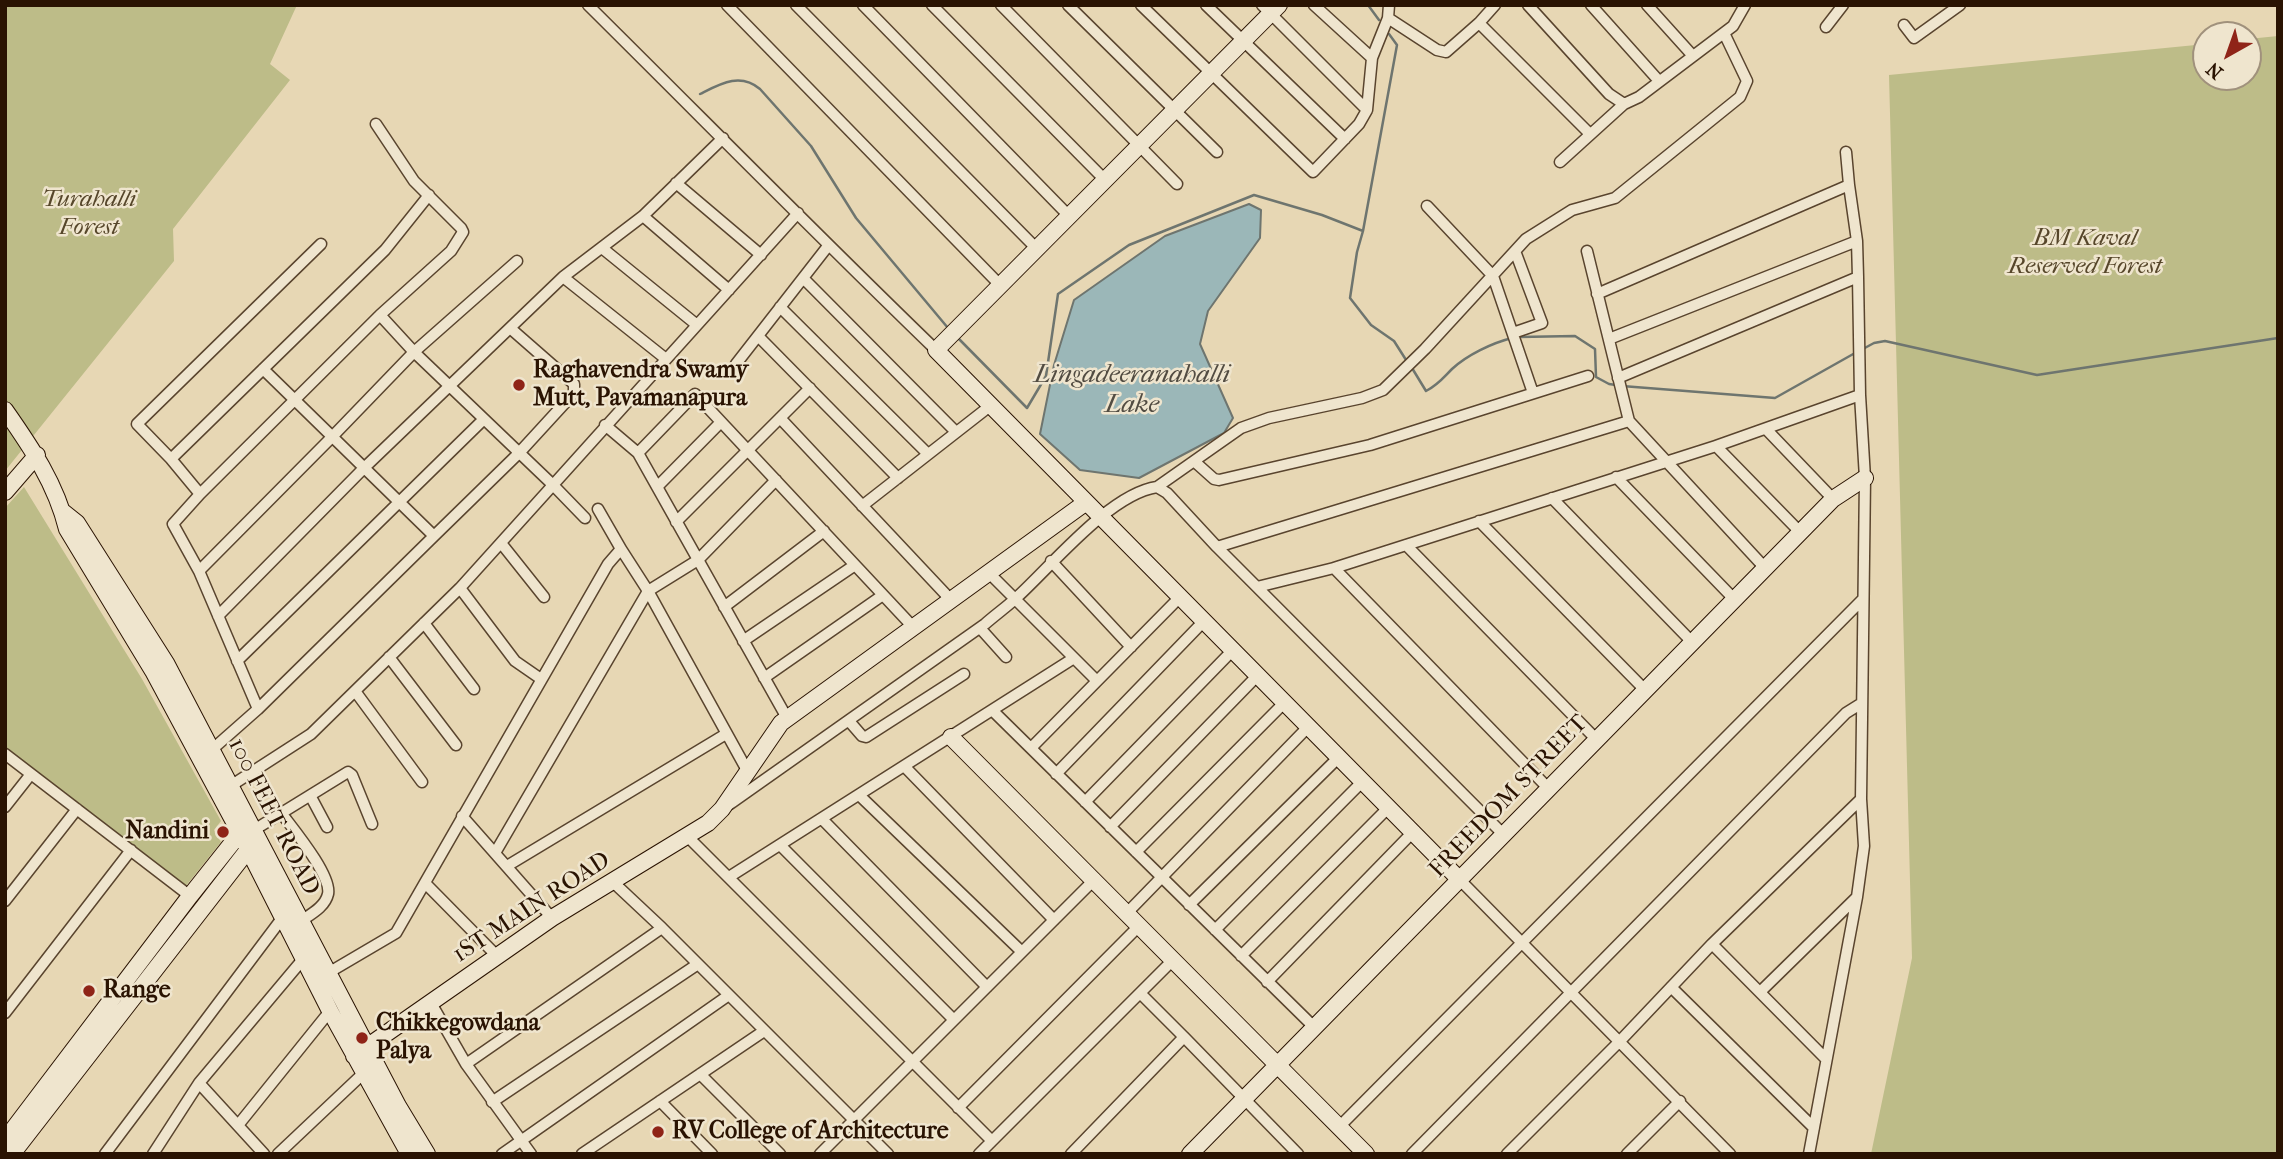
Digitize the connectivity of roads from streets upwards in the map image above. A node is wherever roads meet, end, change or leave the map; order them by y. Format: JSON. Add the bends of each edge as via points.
{"nodes":[{"id":1,"x":588,"y":5,"type":"edge"},
{"id":2,"x":727,"y":5,"type":"edge"},
{"id":3,"x":796,"y":5,"type":"edge"},
{"id":4,"x":863,"y":5,"type":"edge"},
{"id":5,"x":932,"y":5,"type":"edge"},
{"id":6,"x":1001,"y":5,"type":"edge"},
{"id":7,"x":1068,"y":5,"type":"edge"},
{"id":8,"x":1141,"y":5,"type":"edge"},
{"id":9,"x":1206,"y":5,"type":"edge"},
{"id":10,"x":1314,"y":5,"type":"edge"},
{"id":11,"x":1389,"y":5,"type":"edge"},
{"id":12,"x":1495,"y":5,"type":"edge"},
{"id":13,"x":1528,"y":5,"type":"edge"},
{"id":14,"x":1591,"y":5,"type":"edge"},
{"id":15,"x":1647,"y":5,"type":"edge"},
{"id":16,"x":1745,"y":5,"type":"edge"},
{"id":17,"x":1843,"y":5,"type":"edge"},
{"id":18,"x":1960,"y":5,"type":"edge"},
{"id":19,"x":1271,"y":8,"type":"edge"},
{"id":20,"x":1388,"y":18,"type":"junction"},
{"id":21,"x":1479,"y":23,"type":"junction"},
{"id":22,"x":1904,"y":25,"type":"dead end"},
{"id":23,"x":1826,"y":27,"type":"dead end"},
{"id":24,"x":1724,"y":33,"type":"junction"},
{"id":25,"x":1242,"y":42,"type":"junction"},
{"id":26,"x":1693,"y":56,"type":"junction"},
{"id":27,"x":1371,"y":58,"type":"junction"},
{"id":28,"x":1211,"y":74,"type":"junction"},
{"id":29,"x":1659,"y":81,"type":"junction"},
{"id":30,"x":1624,"y":104,"type":"junction"},
{"id":31,"x":1367,"y":110,"type":"junction"},
{"id":32,"x":1174,"y":111,"type":"junction"},
{"id":33,"x":376,"y":124,"type":"dead end"},
{"id":34,"x":1590,"y":134,"type":"junction"},
{"id":35,"x":723,"y":138,"type":"junction"},
{"id":36,"x":1345,"y":139,"type":"junction"},
{"id":37,"x":1138,"y":147,"type":"junction"},
{"id":38,"x":1217,"y":152,"type":"dead end"},
{"id":39,"x":1846,"y":152,"type":"dead end"},
{"id":40,"x":1560,"y":162,"type":"dead end"},
{"id":41,"x":1105,"y":180,"type":"junction"},
{"id":42,"x":676,"y":183,"type":"junction"},
{"id":43,"x":1177,"y":184,"type":"dead end"},
{"id":44,"x":1849,"y":185,"type":"junction"},
{"id":45,"x":429,"y":195,"type":"junction"},
{"id":46,"x":1427,"y":206,"type":"dead end"},
{"id":47,"x":797,"y":214,"type":"junction"},
{"id":48,"x":643,"y":216,"type":"junction"},
{"id":49,"x":1069,"y":216,"type":"junction"},
{"id":50,"x":1857,"y":241,"type":"junction"},
{"id":51,"x":321,"y":244,"type":"dead end"},
{"id":52,"x":828,"y":246,"type":"junction"},
{"id":53,"x":602,"y":248,"type":"junction"},
{"id":54,"x":1037,"y":248,"type":"junction"},
{"id":55,"x":1515,"y":251,"type":"junction"},
{"id":56,"x":1587,"y":251,"type":"dead end"},
{"id":57,"x":761,"y":255,"type":"junction"},
{"id":58,"x":517,"y":261,"type":"dead end"},
{"id":59,"x":1493,"y":275,"type":"junction"},
{"id":60,"x":564,"y":276,"type":"junction"},
{"id":61,"x":1858,"y":277,"type":"junction"},
{"id":62,"x":803,"y":278,"type":"junction"},
{"id":63,"x":1000,"y":285,"type":"junction"},
{"id":64,"x":729,"y":290,"type":"junction"},
{"id":65,"x":1597,"y":294,"type":"junction"},
{"id":66,"x":780,"y":307,"type":"junction"},
{"id":67,"x":380,"y":315,"type":"junction"},
{"id":68,"x":697,"y":325,"type":"junction"},
{"id":69,"x":510,"y":328,"type":"junction"},
{"id":70,"x":1513,"y":333,"type":"junction"},
{"id":71,"x":758,"y":336,"type":"junction"},
{"id":72,"x":1609,"y":339,"type":"junction"},
{"id":73,"x":936,"y":350,"type":"junction"},
{"id":74,"x":414,"y":352,"type":"junction"},
{"id":75,"x":666,"y":359,"type":"junction"},
{"id":76,"x":736,"y":364,"type":"dead end"},
{"id":77,"x":263,"y":369,"type":"junction"},
{"id":78,"x":1588,"y":376,"type":"dead end"},
{"id":79,"x":1618,"y":378,"type":"junction"},
{"id":80,"x":450,"y":386,"type":"junction"},
{"id":81,"x":810,"y":388,"type":"junction"},
{"id":82,"x":1533,"y":393,"type":"junction"},
{"id":83,"x":1860,"y":395,"type":"junction"},
{"id":84,"x":296,"y":401,"type":"junction"},
{"id":85,"x":990,"y":405,"type":"junction"},
{"id":86,"x":5,"y":410,"type":"edge"},
{"id":87,"x":780,"y":418,"type":"junction"},
{"id":88,"x":484,"y":419,"type":"junction"},
{"id":89,"x":1629,"y":421,"type":"junction"},
{"id":90,"x":721,"y":422,"type":"junction"},
{"id":91,"x":605,"y":425,"type":"junction"},
{"id":92,"x":1766,"y":429,"type":"junction"},
{"id":93,"x":956,"y":432,"type":"junction"},
{"id":94,"x":331,"y":438,"type":"junction"},
{"id":95,"x":1716,"y":446,"type":"junction"},
{"id":96,"x":747,"y":450,"type":"junction"},
{"id":97,"x":519,"y":453,"type":"junction"},
{"id":98,"x":638,"y":453,"type":"junction"},
{"id":99,"x":928,"y":454,"type":"junction"},
{"id":100,"x":37,"y":456,"type":"junction"},
{"id":101,"x":171,"y":459,"type":"junction"},
{"id":102,"x":1666,"y":461,"type":"junction"},
{"id":103,"x":1195,"y":462,"type":"junction"},
{"id":104,"x":364,"y":468,"type":"junction"},
{"id":105,"x":1616,"y":477,"type":"junction"},
{"id":106,"x":898,"y":478,"type":"junction"},
{"id":107,"x":1864,"y":478,"type":"junction"},
{"id":108,"x":776,"y":481,"type":"junction"},
{"id":109,"x":553,"y":485,"type":"junction"},
{"id":110,"x":1157,"y":486,"type":"junction"},
{"id":111,"x":657,"y":487,"type":"junction"},
{"id":112,"x":5,"y":492,"type":"edge"},
{"id":113,"x":200,"y":494,"type":"junction"},
{"id":114,"x":1552,"y":498,"type":"junction"},
{"id":115,"x":1833,"y":499,"type":"junction"},
{"id":116,"x":399,"y":502,"type":"junction"},
{"id":117,"x":1085,"y":503,"type":"junction"},
{"id":118,"x":862,"y":506,"type":"junction"},
{"id":119,"x":598,"y":509,"type":"dead end"},
{"id":120,"x":1100,"y":517,"type":"junction"},
{"id":121,"x":585,"y":518,"type":"dead end"},
{"id":122,"x":1479,"y":521,"type":"junction"},
{"id":123,"x":676,"y":522,"type":"junction"},
{"id":124,"x":824,"y":531,"type":"junction"},
{"id":125,"x":1800,"y":532,"type":"junction"},
{"id":126,"x":434,"y":536,"type":"junction"},
{"id":127,"x":502,"y":542,"type":"junction"},
{"id":128,"x":1406,"y":545,"type":"junction"},
{"id":129,"x":1217,"y":547,"type":"junction"},
{"id":130,"x":621,"y":549,"type":"junction"},
{"id":131,"x":698,"y":560,"type":"junction"},
{"id":132,"x":1051,"y":561,"type":"junction"},
{"id":133,"x":855,"y":565,"type":"junction"},
{"id":134,"x":1335,"y":568,"type":"junction"},
{"id":135,"x":1765,"y":568,"type":"junction"},
{"id":136,"x":199,"y":571,"type":"junction"},
{"id":137,"x":989,"y":573,"type":"junction"},
{"id":138,"x":1256,"y":587,"type":"junction"},
{"id":139,"x":460,"y":588,"type":"junction"},
{"id":140,"x":648,"y":591,"type":"junction"},
{"id":141,"x":883,"y":595,"type":"junction"},
{"id":142,"x":544,"y":597,"type":"dead end"},
{"id":143,"x":1179,"y":598,"type":"junction"},
{"id":144,"x":1015,"y":599,"type":"junction"},
{"id":145,"x":1734,"y":599,"type":"junction"},
{"id":146,"x":1863,"y":599,"type":"junction"},
{"id":147,"x":951,"y":600,"type":"junction"},
{"id":148,"x":724,"y":607,"type":"junction"},
{"id":149,"x":218,"y":617,"type":"junction"},
{"id":150,"x":1203,"y":622,"type":"junction"},
{"id":151,"x":424,"y":623,"type":"junction"},
{"id":152,"x":914,"y":628,"type":"junction"},
{"id":153,"x":980,"y":628,"type":"junction"},
{"id":154,"x":743,"y":641,"type":"junction"},
{"id":155,"x":1692,"y":642,"type":"junction"},
{"id":156,"x":1131,"y":647,"type":"junction"},
{"id":157,"x":1232,"y":651,"type":"junction"},
{"id":158,"x":389,"y":657,"type":"junction"},
{"id":159,"x":1006,"y":657,"type":"dead end"},
{"id":160,"x":1074,"y":658,"type":"junction"},
{"id":161,"x":237,"y":661,"type":"junction"},
{"id":162,"x":964,"y":674,"type":"dead end"},
{"id":163,"x":1257,"y":676,"type":"junction"},
{"id":164,"x":764,"y":678,"type":"junction"},
{"id":165,"x":541,"y":679,"type":"junction"},
{"id":166,"x":1097,"y":681,"type":"junction"},
{"id":167,"x":474,"y":689,"type":"dead end"},
{"id":168,"x":1646,"y":690,"type":"junction"},
{"id":169,"x":355,"y":691,"type":"junction"},
{"id":170,"x":1284,"y":703,"type":"junction"},
{"id":171,"x":1862,"y":703,"type":"junction"},
{"id":172,"x":258,"y":709,"type":"junction"},
{"id":173,"x":992,"y":710,"type":"junction"},
{"id":174,"x":787,"y":719,"type":"junction"},
{"id":175,"x":849,"y":721,"type":"junction"},
{"id":176,"x":1308,"y":727,"type":"junction"},
{"id":177,"x":726,"y":734,"type":"junction"},
{"id":178,"x":951,"y":737,"type":"junction"},
{"id":179,"x":1597,"y":740,"type":"junction"},
{"id":180,"x":456,"y":745,"type":"dead end"},
{"id":181,"x":1031,"y":748,"type":"junction"},
{"id":182,"x":5,"y":754,"type":"edge"},
{"id":183,"x":207,"y":754,"type":"junction"},
{"id":184,"x":1338,"y":758,"type":"junction"},
{"id":185,"x":904,"y":766,"type":"junction"},
{"id":186,"x":748,"y":772,"type":"junction"},
{"id":187,"x":31,"y":774,"type":"junction"},
{"id":188,"x":1056,"y":774,"type":"junction"},
{"id":189,"x":422,"y":782,"type":"dead end"},
{"id":190,"x":1362,"y":782,"type":"junction"},
{"id":191,"x":232,"y":785,"type":"junction"},
{"id":192,"x":1549,"y":789,"type":"junction"},
{"id":193,"x":859,"y":795,"type":"junction"},
{"id":194,"x":311,"y":797,"type":"junction"},
{"id":195,"x":1861,"y":799,"type":"junction"},
{"id":196,"x":1085,"y":802,"type":"junction"},
{"id":197,"x":5,"y":807,"type":"edge"},
{"id":198,"x":1388,"y":808,"type":"junction"},
{"id":199,"x":77,"y":809,"type":"junction"},
{"id":200,"x":722,"y":809,"type":"junction"},
{"id":201,"x":282,"y":814,"type":"junction"},
{"id":202,"x":463,"y":816,"type":"junction"},
{"id":203,"x":822,"y":819,"type":"junction"},
{"id":204,"x":372,"y":824,"type":"dead end"},
{"id":205,"x":327,"y":827,"type":"dead end"},
{"id":206,"x":1110,"y":827,"type":"junction"},
{"id":207,"x":1412,"y":832,"type":"junction"},
{"id":208,"x":250,"y":834,"type":"junction"},
{"id":209,"x":1504,"y":835,"type":"junction"},
{"id":210,"x":688,"y":837,"type":"junction"},
{"id":211,"x":780,"y":845,"type":"junction"},
{"id":212,"x":131,"y":850,"type":"junction"},
{"id":213,"x":1136,"y":852,"type":"junction"},
{"id":214,"x":495,"y":853,"type":"junction"},
{"id":215,"x":507,"y":866,"type":"junction"},
{"id":216,"x":730,"y":877,"type":"junction"},
{"id":217,"x":1161,"y":877,"type":"junction"},
{"id":218,"x":1460,"y":880,"type":"junction"},
{"id":219,"x":1093,"y":881,"type":"junction"},
{"id":220,"x":613,"y":882,"type":"junction"},
{"id":221,"x":425,"y":883,"type":"junction"},
{"id":222,"x":190,"y":896,"type":"junction"},
{"id":223,"x":1857,"y":897,"type":"junction"},
{"id":224,"x":5,"y":901,"type":"edge"},
{"id":225,"x":1189,"y":905,"type":"junction"},
{"id":226,"x":1126,"y":914,"type":"junction"},
{"id":227,"x":283,"y":917,"type":"junction"},
{"id":228,"x":552,"y":918,"type":"junction"},
{"id":229,"x":1054,"y":920,"type":"junction"},
{"id":230,"x":301,"y":921,"type":"junction"},
{"id":231,"x":1138,"y":927,"type":"junction"},
{"id":232,"x":662,"y":928,"type":"junction"},
{"id":233,"x":1215,"y":930,"type":"junction"},
{"id":234,"x":1523,"y":944,"type":"junction"},
{"id":235,"x":1712,"y":944,"type":"junction"},
{"id":236,"x":1022,"y":952,"type":"junction"},
{"id":237,"x":496,"y":955,"type":"junction"},
{"id":238,"x":1241,"y":956,"type":"junction"},
{"id":239,"x":304,"y":958,"type":"junction"},
{"id":240,"x":1172,"y":961,"type":"junction"},
{"id":241,"x":698,"y":964,"type":"junction"},
{"id":242,"x":328,"y":973,"type":"junction"},
{"id":243,"x":1267,"y":982,"type":"junction"},
{"id":244,"x":987,"y":987,"type":"junction"},
{"id":245,"x":1671,"y":988,"type":"junction"},
{"id":246,"x":1571,"y":992,"type":"junction"},
{"id":247,"x":1760,"y":992,"type":"junction"},
{"id":248,"x":1140,"y":993,"type":"junction"},
{"id":249,"x":729,"y":995,"type":"junction"},
{"id":250,"x":121,"y":1000,"type":"junction"},
{"id":251,"x":431,"y":1003,"type":"junction"},
{"id":252,"x":330,"y":1011,"type":"junction"},
{"id":253,"x":5,"y":1013,"type":"edge"},
{"id":254,"x":954,"y":1020,"type":"junction"},
{"id":255,"x":1314,"y":1027,"type":"junction"},
{"id":256,"x":764,"y":1031,"type":"junction"},
{"id":257,"x":1184,"y":1037,"type":"junction"},
{"id":258,"x":1620,"y":1041,"type":"junction"},
{"id":259,"x":365,"y":1059,"type":"junction"},
{"id":260,"x":1826,"y":1059,"type":"junction"},
{"id":261,"x":912,"y":1062,"type":"junction"},
{"id":262,"x":466,"y":1064,"type":"junction"},
{"id":263,"x":1277,"y":1065,"type":"junction"},
{"id":264,"x":700,"y":1074,"type":"junction"},
{"id":265,"x":199,"y":1083,"type":"junction"},
{"id":266,"x":1245,"y":1098,"type":"junction"},
{"id":267,"x":660,"y":1101,"type":"junction"},
{"id":268,"x":1680,"y":1101,"type":"junction"},
{"id":269,"x":492,"y":1102,"type":"junction"},
{"id":270,"x":958,"y":1108,"type":"junction"},
{"id":271,"x":854,"y":1120,"type":"junction"},
{"id":272,"x":239,"y":1124,"type":"junction"},
{"id":273,"x":1339,"y":1127,"type":"junction"},
{"id":274,"x":1814,"y":1128,"type":"junction"},
{"id":275,"x":5,"y":1140,"type":"edge"},
{"id":276,"x":520,"y":1140,"type":"junction"},
{"id":277,"x":992,"y":1141,"type":"junction"},
{"id":278,"x":1296,"y":1153,"type":"edge"},
{"id":279,"x":12,"y":1154,"type":"edge"},
{"id":280,"x":105,"y":1154,"type":"edge"},
{"id":281,"x":153,"y":1154,"type":"edge"},
{"id":282,"x":264,"y":1154,"type":"edge"},
{"id":283,"x":278,"y":1154,"type":"edge"},
{"id":284,"x":409,"y":1154,"type":"edge"},
{"id":285,"x":427,"y":1154,"type":"edge"},
{"id":286,"x":502,"y":1154,"type":"edge"},
{"id":287,"x":531,"y":1154,"type":"edge"},
{"id":288,"x":582,"y":1154,"type":"edge"},
{"id":289,"x":712,"y":1154,"type":"edge"},
{"id":290,"x":780,"y":1154,"type":"edge"},
{"id":291,"x":820,"y":1154,"type":"edge"},
{"id":292,"x":888,"y":1154,"type":"edge"},
{"id":293,"x":979,"y":1154,"type":"edge"},
{"id":294,"x":1071,"y":1154,"type":"edge"},
{"id":295,"x":1189,"y":1154,"type":"edge"},
{"id":296,"x":1366,"y":1154,"type":"edge"},
{"id":297,"x":1412,"y":1154,"type":"edge"},
{"id":298,"x":1507,"y":1154,"type":"edge"},
{"id":299,"x":1627,"y":1154,"type":"edge"},
{"id":300,"x":1730,"y":1154,"type":"edge"},
{"id":301,"x":1809,"y":1154,"type":"edge"}],
"edges":[{"from":1,"to":35,"type":"street"},
{"from":2,"to":63,"type":"street"},
{"from":3,"to":54,"type":"street"},
{"from":4,"to":49,"type":"street"},
{"from":5,"to":41,"type":"street"},
{"from":6,"to":37,"type":"street"},
{"from":7,"to":32,"type":"street"},
{"from":8,"to":28,"type":"street"},
{"from":9,"to":25,"type":"street"},
{"from":10,"to":27,"type":"street"},
{"from":11,"to":20,"type":"street"},
{"from":12,"to":21,"type":"street"},
{"from":13,"to":30,"type":"street","via":[[1609,94]]},
{"from":14,"to":29,"type":"street"},
{"from":15,"to":26,"type":"street"},
{"from":16,"to":24,"type":"street"},
{"from":17,"to":23,"type":"street"},
{"from":18,"to":22,"type":"street","via":[[1914,38]]},
{"from":19,"to":25,"type":"street"},
{"from":19,"to":31,"type":"street"},
{"from":20,"to":21,"type":"street","via":[[1437,50],[1446,51]]},
{"from":20,"to":27,"type":"street"},
{"from":21,"to":34,"type":"street"},
{"from":24,"to":26,"type":"street"},
{"from":24,"to":55,"type":"street","via":[[1747,81],[1740,97],[1615,198],[1572,211],[1526,239]]},
{"from":25,"to":28,"type":"street"},
{"from":25,"to":36,"type":"street"},
{"from":26,"to":29,"type":"street"},
{"from":27,"to":31,"type":"street"},
{"from":28,"to":32,"type":"street"},
{"from":28,"to":36,"type":"street","via":[[1313,172]]},
{"from":29,"to":30,"type":"street"},
{"from":30,"to":34,"type":"street"},
{"from":31,"to":36,"type":"street"},
{"from":32,"to":37,"type":"street"},
{"from":32,"to":38,"type":"street"},
{"from":33,"to":45,"type":"street","via":[[414,181]]},
{"from":34,"to":40,"type":"street"},
{"from":35,"to":42,"type":"street"},
{"from":35,"to":47,"type":"street"},
{"from":37,"to":41,"type":"street"},
{"from":37,"to":43,"type":"street"},
{"from":39,"to":44,"type":"street"},
{"from":41,"to":49,"type":"street"},
{"from":42,"to":48,"type":"street"},
{"from":42,"to":57,"type":"street"},
{"from":44,"to":50,"type":"street"},
{"from":44,"to":65,"type":"street"},
{"from":45,"to":67,"type":"street","via":[[463,232],[451,251]]},
{"from":45,"to":77,"type":"street","via":[[385,250]]},
{"from":46,"to":59,"type":"street"},
{"from":47,"to":52,"type":"street"},
{"from":47,"to":57,"type":"street"},
{"from":48,"to":53,"type":"street"},
{"from":48,"to":64,"type":"street"},
{"from":49,"to":54,"type":"street"},
{"from":50,"to":61,"type":"street"},
{"from":50,"to":72,"type":"street"},
{"from":51,"to":101,"type":"street","via":[[137,424]]},
{"from":52,"to":62,"type":"street"},
{"from":52,"to":73,"type":"street"},
{"from":53,"to":60,"type":"street"},
{"from":53,"to":68,"type":"street"},
{"from":54,"to":63,"type":"street"},
{"from":55,"to":59,"type":"street"},
{"from":55,"to":70,"type":"street","via":[[1542,323]]},
{"from":56,"to":65,"type":"street"},
{"from":57,"to":64,"type":"street"},
{"from":58,"to":74,"type":"street"},
{"from":59,"to":70,"type":"street"},
{"from":59,"to":103,"type":"street","via":[[1383,390],[1252,423]]},
{"from":60,"to":69,"type":"street"},
{"from":60,"to":75,"type":"street"},
{"from":61,"to":79,"type":"street"},
{"from":61,"to":83,"type":"street"},
{"from":62,"to":66,"type":"street"},
{"from":62,"to":93,"type":"street"},
{"from":63,"to":73,"type":"street"},
{"from":64,"to":68,"type":"street"},
{"from":65,"to":72,"type":"street"},
{"from":66,"to":71,"type":"street"},
{"from":66,"to":99,"type":"street"},
{"from":67,"to":74,"type":"street"},
{"from":67,"to":84,"type":"street"},
{"from":68,"to":75,"type":"street"},
{"from":69,"to":80,"type":"street"},
{"from":69,"to":97,"type":"street","via":[[575,384],[574,393]]},
{"from":70,"to":82,"type":"street"},
{"from":71,"to":76,"type":"street"},
{"from":71,"to":81,"type":"street"},
{"from":72,"to":79,"type":"street"},
{"from":73,"to":85,"type":"street"},
{"from":74,"to":80,"type":"street"},
{"from":74,"to":94,"type":"street"},
{"from":75,"to":91,"type":"street"},
{"from":77,"to":84,"type":"street"},
{"from":77,"to":101,"type":"street"},
{"from":78,"to":82,"type":"street"},
{"from":79,"to":89,"type":"street"},
{"from":80,"to":88,"type":"street"},
{"from":80,"to":104,"type":"street"},
{"from":81,"to":87,"type":"street"},
{"from":81,"to":106,"type":"street"},
{"from":82,"to":103,"type":"street","via":[[1370,444],[1219,480]]},
{"from":83,"to":92,"type":"street"},
{"from":83,"to":107,"type":"street"},
{"from":84,"to":94,"type":"street"},
{"from":84,"to":113,"type":"street"},
{"from":85,"to":93,"type":"street"},
{"from":85,"to":117,"type":"street"},
{"from":86,"to":100,"type":"street","name":"100 FEET ROAD"},
{"from":87,"to":96,"type":"street"},
{"from":87,"to":118,"type":"street"},
{"from":88,"to":97,"type":"street"},
{"from":88,"to":116,"type":"street"},
{"from":89,"to":102,"type":"street"},
{"from":89,"to":129,"type":"street"},
{"from":90,"to":96,"type":"street"},
{"from":90,"to":98,"type":"street","via":[[695,394]]},
{"from":90,"to":111,"type":"street"},
{"from":91,"to":98,"type":"street"},
{"from":91,"to":109,"type":"street"},
{"from":92,"to":95,"type":"street"},
{"from":92,"to":115,"type":"street"},
{"from":93,"to":99,"type":"street"},
{"from":94,"to":104,"type":"street"},
{"from":94,"to":136,"type":"street"},
{"from":95,"to":102,"type":"street"},
{"from":95,"to":125,"type":"street"},
{"from":96,"to":108,"type":"street"},
{"from":96,"to":123,"type":"street"},
{"from":97,"to":109,"type":"street"},
{"from":97,"to":126,"type":"street"},
{"from":98,"to":111,"type":"street"},
{"from":99,"to":106,"type":"street"},
{"from":100,"to":112,"type":"street"},
{"from":100,"to":183,"type":"street","name":"100 FEET ROAD","via":[[62,511],[77,523],[166,663]]},
{"from":101,"to":113,"type":"street"},
{"from":102,"to":105,"type":"street"},
{"from":102,"to":135,"type":"street"},
{"from":103,"to":110,"type":"street"},
{"from":104,"to":116,"type":"street"},
{"from":104,"to":149,"type":"street"},
{"from":105,"to":114,"type":"street"},
{"from":105,"to":145,"type":"street"},
{"from":106,"to":118,"type":"street"},
{"from":107,"to":115,"type":"street","name":"FREEDOM STREET"},
{"from":107,"to":146,"type":"street"},
{"from":108,"to":124,"type":"street"},
{"from":108,"to":131,"type":"street"},
{"from":109,"to":121,"type":"street"},
{"from":109,"to":127,"type":"street"},
{"from":110,"to":120,"type":"street","via":[[1143,489]]},
{"from":110,"to":129,"type":"street"},
{"from":111,"to":123,"type":"street"},
{"from":113,"to":136,"type":"street","via":[[173,524]]},
{"from":114,"to":122,"type":"street"},
{"from":114,"to":155,"type":"street"},
{"from":115,"to":125,"type":"street","name":"FREEDOM STREET"},
{"from":116,"to":126,"type":"street"},
{"from":116,"to":161,"type":"street"},
{"from":117,"to":120,"type":"street"},
{"from":117,"to":137,"type":"street","name":"1ST MAIN ROAD"},
{"from":118,"to":147,"type":"street"},
{"from":119,"to":130,"type":"street"},
{"from":120,"to":132,"type":"street"},
{"from":120,"to":143,"type":"street"},
{"from":122,"to":128,"type":"street"},
{"from":122,"to":168,"type":"street"},
{"from":123,"to":131,"type":"street"},
{"from":124,"to":133,"type":"street"},
{"from":124,"to":148,"type":"street"},
{"from":125,"to":135,"type":"street","name":"FREEDOM STREET"},
{"from":126,"to":172,"type":"street"},
{"from":127,"to":139,"type":"street"},
{"from":127,"to":142,"type":"street"},
{"from":128,"to":134,"type":"street"},
{"from":128,"to":179,"type":"street"},
{"from":129,"to":138,"type":"street"},
{"from":130,"to":140,"type":"street"},
{"from":130,"to":165,"type":"street"},
{"from":131,"to":140,"type":"street"},
{"from":131,"to":148,"type":"street"},
{"from":132,"to":144,"type":"street"},
{"from":132,"to":156,"type":"street"},
{"from":133,"to":141,"type":"street"},
{"from":133,"to":154,"type":"street"},
{"from":134,"to":138,"type":"street"},
{"from":134,"to":192,"type":"street"},
{"from":135,"to":145,"type":"street","name":"FREEDOM STREET"},
{"from":136,"to":149,"type":"street"},
{"from":137,"to":144,"type":"street"},
{"from":137,"to":147,"type":"street","name":"1ST MAIN ROAD"},
{"from":138,"to":209,"type":"street"},
{"from":139,"to":151,"type":"street"},
{"from":139,"to":165,"type":"street","via":[[515,661]]},
{"from":140,"to":177,"type":"street"},
{"from":140,"to":214,"type":"street"},
{"from":141,"to":152,"type":"street"},
{"from":141,"to":164,"type":"street"},
{"from":143,"to":150,"type":"street"},
{"from":143,"to":156,"type":"street"},
{"from":144,"to":153,"type":"street"},
{"from":144,"to":160,"type":"street"},
{"from":145,"to":155,"type":"street","name":"FREEDOM STREET"},
{"from":146,"to":171,"type":"street"},
{"from":146,"to":234,"type":"street"},
{"from":147,"to":152,"type":"street","name":"1ST MAIN ROAD"},
{"from":148,"to":154,"type":"street"},
{"from":149,"to":161,"type":"street"},
{"from":150,"to":157,"type":"street"},
{"from":150,"to":188,"type":"street"},
{"from":151,"to":158,"type":"street"},
{"from":151,"to":167,"type":"street"},
{"from":152,"to":174,"type":"street","name":"1ST MAIN ROAD"},
{"from":153,"to":159,"type":"street"},
{"from":153,"to":175,"type":"street"},
{"from":154,"to":164,"type":"street"},
{"from":155,"to":168,"type":"street","name":"FREEDOM STREET"},
{"from":156,"to":166,"type":"street"},
{"from":157,"to":163,"type":"street"},
{"from":157,"to":196,"type":"street"},
{"from":158,"to":169,"type":"street"},
{"from":158,"to":180,"type":"street"},
{"from":160,"to":166,"type":"street"},
{"from":160,"to":173,"type":"street"},
{"from":161,"to":172,"type":"street"},
{"from":162,"to":175,"type":"street","via":[[866,737]]},
{"from":163,"to":170,"type":"street"},
{"from":163,"to":206,"type":"street"},
{"from":164,"to":174,"type":"street"},
{"from":165,"to":202,"type":"street"},
{"from":166,"to":181,"type":"street"},
{"from":168,"to":179,"type":"street","name":"FREEDOM STREET"},
{"from":169,"to":189,"type":"street"},
{"from":169,"to":191,"type":"street","via":[[311,734]]},
{"from":170,"to":176,"type":"street"},
{"from":170,"to":213,"type":"street"},
{"from":171,"to":195,"type":"street"},
{"from":171,"to":246,"type":"street","via":[[1846,713]]},
{"from":172,"to":183,"type":"street"},
{"from":173,"to":178,"type":"street"},
{"from":173,"to":181,"type":"street"},
{"from":174,"to":186,"type":"street","name":"1ST MAIN ROAD"},
{"from":175,"to":200,"type":"street"},
{"from":176,"to":184,"type":"street"},
{"from":176,"to":217,"type":"street"},
{"from":177,"to":186,"type":"street"},
{"from":177,"to":215,"type":"street"},
{"from":178,"to":185,"type":"street"},
{"from":178,"to":219,"type":"street"},
{"from":179,"to":192,"type":"street","name":"FREEDOM STREET"},
{"from":181,"to":188,"type":"street"},
{"from":182,"to":187,"type":"street"},
{"from":183,"to":191,"type":"street","name":"100 FEET ROAD"},
{"from":183,"to":208,"type":"street","name":"100 FEET ROAD"},
{"from":184,"to":190,"type":"street"},
{"from":184,"to":225,"type":"street"},
{"from":185,"to":193,"type":"street"},
{"from":185,"to":229,"type":"street"},
{"from":186,"to":200,"type":"street","name":"1ST MAIN ROAD"},
{"from":187,"to":197,"type":"street"},
{"from":187,"to":199,"type":"street"},
{"from":188,"to":196,"type":"street"},
{"from":190,"to":198,"type":"street"},
{"from":190,"to":233,"type":"street"},
{"from":191,"to":208,"type":"street","name":"100 FEET ROAD"},
{"from":192,"to":209,"type":"street","name":"FREEDOM STREET"},
{"from":193,"to":203,"type":"street"},
{"from":193,"to":236,"type":"street"},
{"from":194,"to":201,"type":"street"},
{"from":194,"to":204,"type":"street","via":[[350,773]]},
{"from":194,"to":205,"type":"street"},
{"from":195,"to":223,"type":"street","via":[[1864,846]]},
{"from":195,"to":235,"type":"street"},
{"from":196,"to":206,"type":"street"},
{"from":198,"to":207,"type":"street"},
{"from":198,"to":238,"type":"street"},
{"from":199,"to":212,"type":"street"},
{"from":199,"to":224,"type":"street"},
{"from":200,"to":210,"type":"street","name":"1ST MAIN ROAD"},
{"from":201,"to":208,"type":"street"},
{"from":201,"to":230,"type":"street","via":[[323,873],[329,891],[324,903]]},
{"from":202,"to":214,"type":"street"},
{"from":202,"to":221,"type":"street"},
{"from":203,"to":211,"type":"street"},
{"from":203,"to":244,"type":"street"},
{"from":206,"to":213,"type":"street"},
{"from":207,"to":218,"type":"street"},
{"from":207,"to":243,"type":"street"},
{"from":208,"to":222,"type":"street"},
{"from":208,"to":227,"type":"street","name":"100 FEET ROAD"},
{"from":208,"to":230,"type":"street","name":"100 FEET ROAD"},
{"from":208,"to":250,"type":"street"},
{"from":209,"to":218,"type":"street","name":"FREEDOM STREET"},
{"from":210,"to":216,"type":"street"},
{"from":210,"to":220,"type":"street","name":"1ST MAIN ROAD"},
{"from":211,"to":216,"type":"street"},
{"from":211,"to":254,"type":"street"},
{"from":212,"to":222,"type":"street"},
{"from":212,"to":253,"type":"street"},
{"from":213,"to":217,"type":"street"},
{"from":214,"to":215,"type":"street"},
{"from":215,"to":228,"type":"street"},
{"from":216,"to":261,"type":"street"},
{"from":217,"to":225,"type":"street"},
{"from":217,"to":226,"type":"street"},
{"from":218,"to":234,"type":"street"},
{"from":218,"to":255,"type":"street","name":"FREEDOM STREET"},
{"from":219,"to":226,"type":"street"},
{"from":219,"to":229,"type":"street"},
{"from":220,"to":228,"type":"street","name":"1ST MAIN ROAD"},
{"from":220,"to":232,"type":"street"},
{"from":221,"to":237,"type":"street"},
{"from":221,"to":242,"type":"street","via":[[396,933]]},
{"from":222,"to":250,"type":"street"},
{"from":223,"to":247,"type":"street"},
{"from":223,"to":260,"type":"street"},
{"from":225,"to":233,"type":"street"},
{"from":226,"to":231,"type":"street"},
{"from":227,"to":239,"type":"street","name":"100 FEET ROAD"},
{"from":227,"to":280,"type":"street"},
{"from":228,"to":237,"type":"street","name":"1ST MAIN ROAD"},
{"from":229,"to":236,"type":"street"},
{"from":230,"to":242,"type":"street","name":"100 FEET ROAD"},
{"from":231,"to":240,"type":"street"},
{"from":231,"to":270,"type":"street"},
{"from":232,"to":241,"type":"street"},
{"from":232,"to":262,"type":"street"},
{"from":233,"to":238,"type":"street"},
{"from":234,"to":246,"type":"street"},
{"from":234,"to":273,"type":"street"},
{"from":235,"to":245,"type":"street"},
{"from":235,"to":247,"type":"street"},
{"from":236,"to":244,"type":"street"},
{"from":237,"to":251,"type":"street","name":"1ST MAIN ROAD"},
{"from":238,"to":243,"type":"street"},
{"from":239,"to":252,"type":"street","name":"100 FEET ROAD"},
{"from":239,"to":265,"type":"street"},
{"from":240,"to":248,"type":"street"},
{"from":240,"to":263,"type":"street"},
{"from":241,"to":249,"type":"street"},
{"from":241,"to":269,"type":"street"},
{"from":242,"to":259,"type":"street","name":"100 FEET ROAD"},
{"from":243,"to":255,"type":"street"},
{"from":244,"to":254,"type":"street"},
{"from":245,"to":258,"type":"street"},
{"from":245,"to":274,"type":"street"},
{"from":246,"to":258,"type":"street"},
{"from":246,"to":297,"type":"street"},
{"from":247,"to":260,"type":"street"},
{"from":248,"to":257,"type":"street"},
{"from":248,"to":277,"type":"street"},
{"from":249,"to":256,"type":"street"},
{"from":249,"to":276,"type":"street"},
{"from":250,"to":275,"type":"street"},
{"from":250,"to":279,"type":"street"},
{"from":251,"to":259,"type":"street","name":"1ST MAIN ROAD"},
{"from":251,"to":262,"type":"street"},
{"from":252,"to":259,"type":"street","name":"100 FEET ROAD"},
{"from":252,"to":272,"type":"street"},
{"from":254,"to":261,"type":"street"},
{"from":255,"to":263,"type":"street","name":"FREEDOM STREET"},
{"from":256,"to":264,"type":"street"},
{"from":256,"to":271,"type":"street"},
{"from":257,"to":266,"type":"street"},
{"from":257,"to":294,"type":"street"},
{"from":258,"to":268,"type":"street"},
{"from":258,"to":298,"type":"street"},
{"from":259,"to":283,"type":"street"},
{"from":259,"to":284,"type":"street","name":"100 FEET ROAD"},
{"from":259,"to":285,"type":"street","name":"100 FEET ROAD"},
{"from":260,"to":274,"type":"street"},
{"from":261,"to":270,"type":"street"},
{"from":261,"to":271,"type":"street"},
{"from":262,"to":269,"type":"street"},
{"from":263,"to":266,"type":"street","name":"FREEDOM STREET"},
{"from":263,"to":273,"type":"street"},
{"from":264,"to":267,"type":"street"},
{"from":264,"to":290,"type":"street"},
{"from":265,"to":272,"type":"street"},
{"from":265,"to":281,"type":"street"},
{"from":266,"to":278,"type":"street"},
{"from":266,"to":295,"type":"street","name":"FREEDOM STREET"},
{"from":267,"to":288,"type":"street"},
{"from":267,"to":289,"type":"street"},
{"from":268,"to":299,"type":"street"},
{"from":268,"to":300,"type":"street"},
{"from":269,"to":276,"type":"street"},
{"from":270,"to":277,"type":"street"},
{"from":271,"to":291,"type":"street"},
{"from":271,"to":292,"type":"street"},
{"from":272,"to":282,"type":"street"},
{"from":273,"to":296,"type":"street"},
{"from":274,"to":301,"type":"street"},
{"from":276,"to":286,"type":"street"},
{"from":276,"to":287,"type":"street"},
{"from":277,"to":293,"type":"street"}]}
